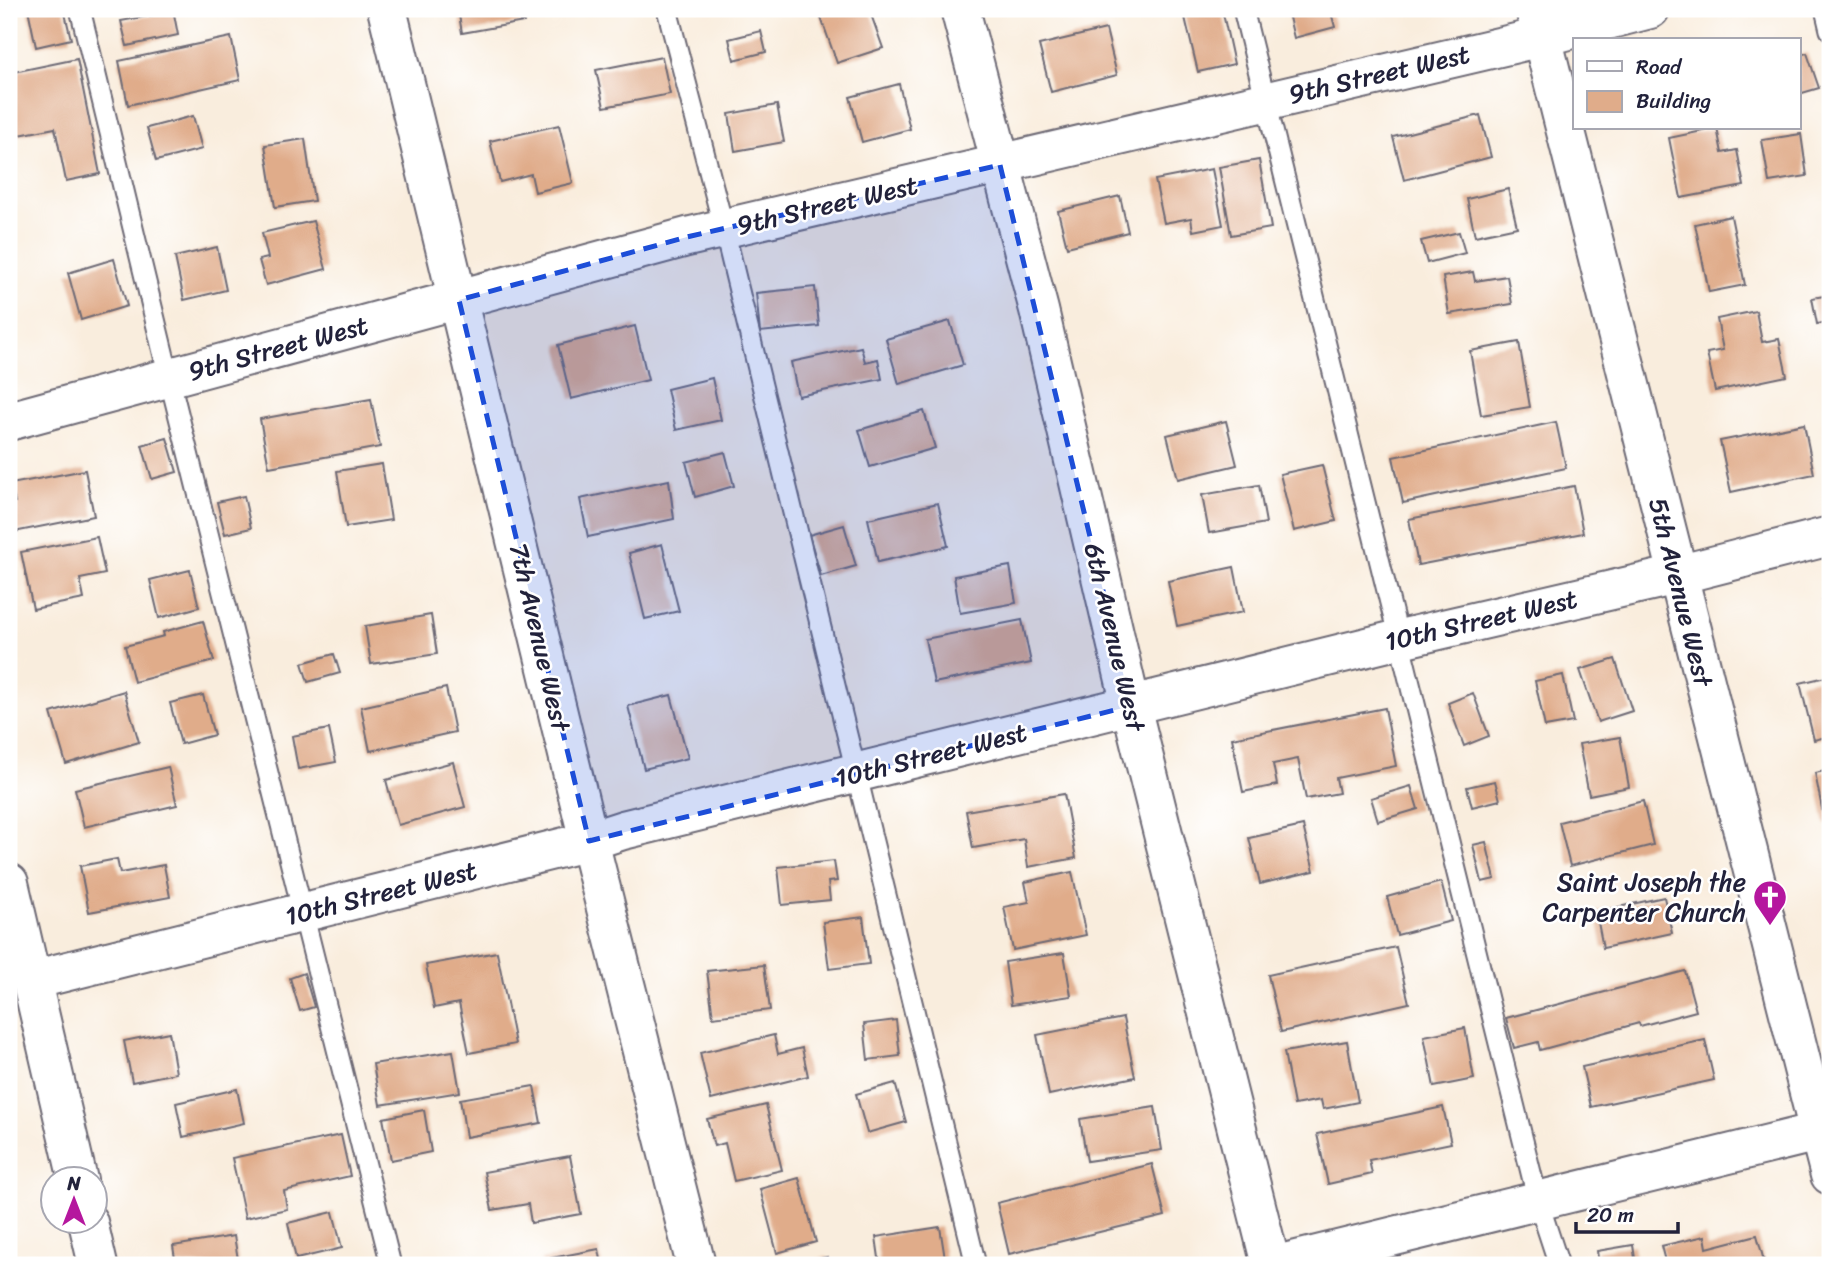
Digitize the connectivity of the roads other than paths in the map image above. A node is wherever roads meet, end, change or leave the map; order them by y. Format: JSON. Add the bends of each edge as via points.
{"nodes":[{"id":1,"x":80,"y":9,"type":"edge"},
{"id":2,"x":387,"y":9,"type":"edge"},
{"id":3,"x":667,"y":9,"type":"edge"},
{"id":4,"x":960,"y":9,"type":"edge"},
{"id":5,"x":1243,"y":9,"type":"edge"},
{"id":6,"x":1650,"y":9,"type":"edge"},
{"id":7,"x":1825,"y":9,"type":"edge"},
{"id":8,"x":1539,"y":23,"type":"edge"},
{"id":9,"x":1830,"y":30,"type":"edge"},
{"id":10,"x":1266,"y":100,"type":"junction"},
{"id":11,"x":1000,"y":165,"type":"junction"},
{"id":12,"x":724,"y":229,"type":"junction"},
{"id":13,"x":459,"y":300,"type":"junction"},
{"id":14,"x":169,"y":377,"type":"junction"},
{"id":15,"x":9,"y":421,"type":"edge"},
{"id":16,"x":1830,"y":536,"type":"edge"},
{"id":17,"x":1677,"y":575,"type":"junction"},
{"id":18,"x":1400,"y":639,"type":"junction"},
{"id":19,"x":1131,"y":706,"type":"junction"},
{"id":20,"x":856,"y":773,"type":"junction"},
{"id":21,"x":589,"y":841,"type":"junction"},
{"id":22,"x":9,"y":883,"type":"edge"},
{"id":23,"x":302,"y":912,"type":"junction"},
{"id":24,"x":32,"y":980,"type":"junction"},
{"id":25,"x":1825,"y":1131,"type":"edge"},
{"id":26,"x":75,"y":1166,"type":"edge"},
{"id":27,"x":1830,"y":1175,"type":"edge"},
{"id":28,"x":1538,"y":1201,"type":"junction"},
{"id":29,"x":91,"y":1236,"type":"edge"},
{"id":30,"x":98,"y":1265,"type":"edge"},
{"id":31,"x":391,"y":1265,"type":"edge"},
{"id":32,"x":695,"y":1265,"type":"edge"},
{"id":33,"x":976,"y":1265,"type":"edge"},
{"id":34,"x":1271,"y":1265,"type":"edge"},
{"id":35,"x":1277,"y":1265,"type":"edge"},
{"id":36,"x":1559,"y":1265,"type":"edge"}],
"edges":[{"from":1,"to":14,"type":"lane"},
{"from":2,"to":13,"type":"street","name":"7th Avenue West"},
{"from":3,"to":12,"type":"lane"},
{"from":4,"to":11,"type":"street","name":"6th Avenue West"},
{"from":5,"to":10,"type":"lane"},
{"from":6,"to":8,"type":"street","name":"9th Street West"},
{"from":7,"to":9,"type":"lane"},
{"from":8,"to":10,"type":"street","name":"9th Street West"},
{"from":8,"to":17,"type":"street","name":"5th Avenue West"},
{"from":10,"to":11,"type":"street","name":"9th Street West"},
{"from":10,"to":18,"type":"lane"},
{"from":11,"to":12,"type":"street","name":"9th Street West"},
{"from":11,"to":19,"type":"street","name":"6th Avenue West","via":[[1039,310]]},
{"from":12,"to":13,"type":"street","name":"9th Street West"},
{"from":12,"to":20,"type":"lane"},
{"from":13,"to":14,"type":"street","name":"9th Street West"},
{"from":13,"to":21,"type":"street","name":"7th Avenue West"},
{"from":14,"to":15,"type":"street","name":"9th Street West"},
{"from":14,"to":23,"type":"lane"},
{"from":16,"to":17,"type":"street","name":"10th Street West"},
{"from":17,"to":18,"type":"street","name":"10th Street West"},
{"from":17,"to":25,"type":"street","name":"5th Avenue West"},
{"from":18,"to":19,"type":"street","name":"10th Street West"},
{"from":18,"to":28,"type":"lane"},
{"from":19,"to":20,"type":"street","name":"10th Street West"},
{"from":19,"to":34,"type":"street","name":"6th Avenue West"},
{"from":20,"to":21,"type":"street","name":"10th Street West"},
{"from":20,"to":33,"type":"lane"},
{"from":21,"to":23,"type":"street","name":"10th Street West"},
{"from":21,"to":32,"type":"street","name":"7th Avenue West"},
{"from":22,"to":24,"type":"street"},
{"from":23,"to":24,"type":"street","name":"10th Street West"},
{"from":23,"to":31,"type":"lane"},
{"from":24,"to":26,"type":"street"},
{"from":25,"to":27,"type":"street","name":"5th Avenue West"},
{"from":25,"to":28,"type":"street"},
{"from":28,"to":35,"type":"street"},
{"from":28,"to":36,"type":"lane"},
{"from":29,"to":30,"type":"street"}]}
